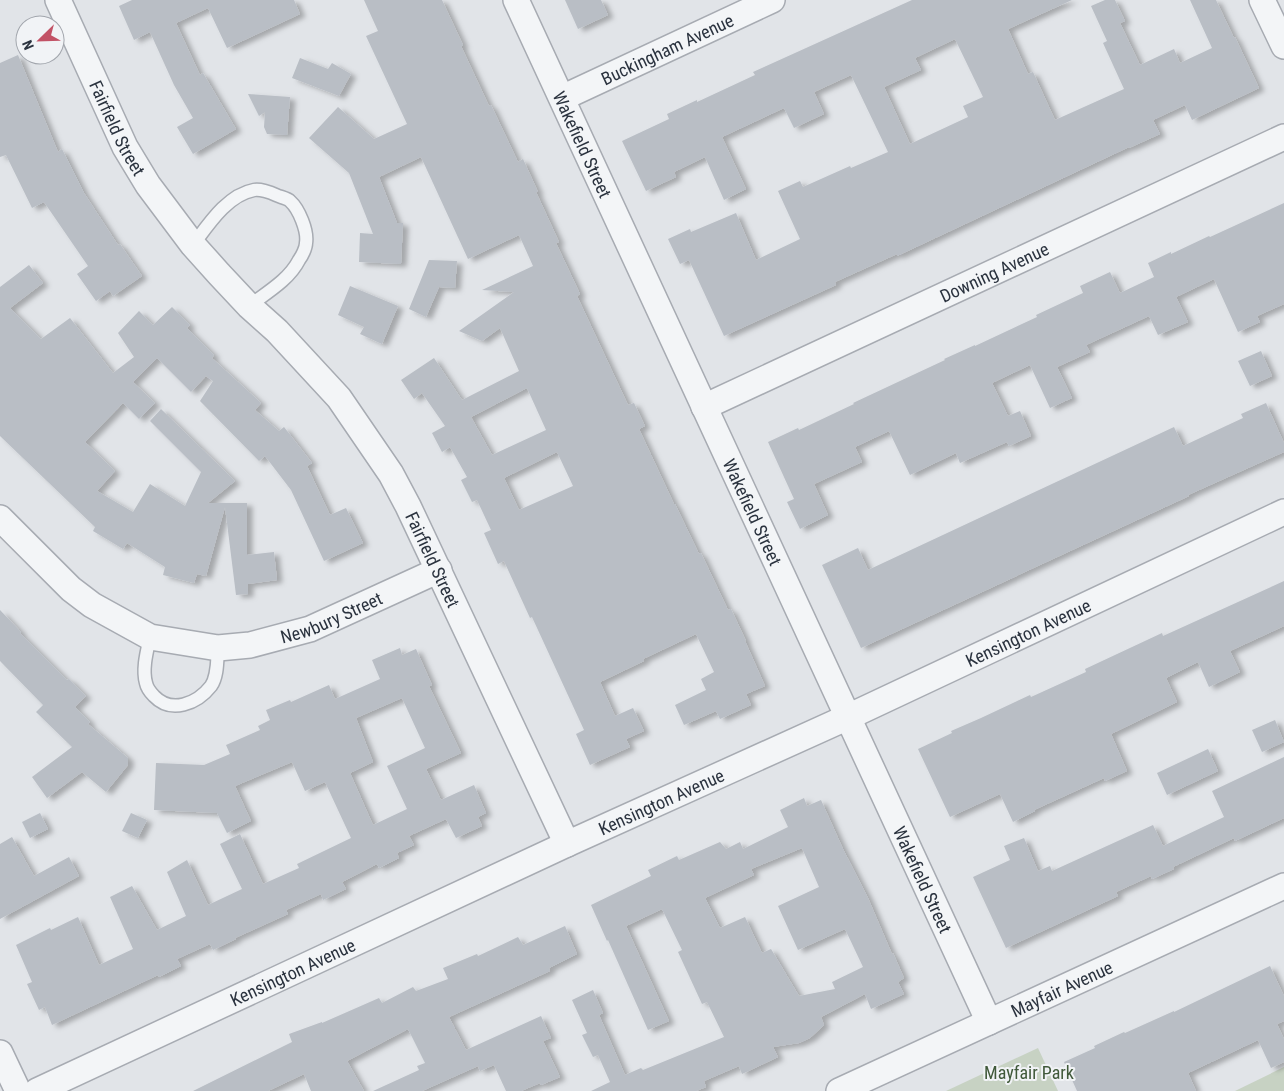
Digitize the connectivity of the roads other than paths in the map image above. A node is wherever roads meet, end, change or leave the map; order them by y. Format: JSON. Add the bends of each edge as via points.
{"nodes":[{"id":1,"x":58,"y":0,"type":"edge"},
{"id":2,"x":516,"y":0,"type":"edge"},
{"id":3,"x":772,"y":0,"type":"edge"},
{"id":4,"x":1262,"y":0,"type":"edge"},
{"id":5,"x":1284,"y":46,"type":"edge"},
{"id":6,"x":562,"y":98,"type":"junction"},
{"id":7,"x":1284,"y":137,"type":"edge"},
{"id":8,"x":193,"y":245,"type":"junction"},
{"id":9,"x":249,"y":306,"type":"junction"},
{"id":10,"x":704,"y":407,"type":"junction"},
{"id":11,"x":1284,"y":512,"type":"edge"},
{"id":12,"x":0,"y":518,"type":"edge"},
{"id":13,"x":439,"y":570,"type":"junction"},
{"id":14,"x":150,"y":637,"type":"junction"},
{"id":15,"x":218,"y":648,"type":"junction"},
{"id":16,"x":848,"y":717,"type":"junction"},
{"id":17,"x":567,"y":844,"type":"junction"},
{"id":18,"x":1284,"y":886,"type":"edge"},
{"id":19,"x":989,"y":1022,"type":"junction"},
{"id":20,"x":0,"y":1053,"type":"edge"},
{"id":21,"x":18,"y":1091,"type":"edge"},
{"id":22,"x":37,"y":1091,"type":"edge"},
{"id":23,"x":839,"y":1091,"type":"edge"}],
"edges":[{"from":1,"to":8,"type":"street","name":"Fairfield Street","via":[[125,146],[148,184]]},
{"from":2,"to":6,"type":"street","name":"Wakefield Street"},
{"from":3,"to":6,"type":"street","name":"Buckingham Avenue"},
{"from":4,"to":5,"type":"street"},
{"from":6,"to":10,"type":"street","name":"Wakefield Street"},
{"from":7,"to":10,"type":"street","name":"Downing Avenue"},
{"from":8,"to":9,"type":"street","name":"Fairfield Street"},
{"from":8,"to":9,"type":"lane","via":[[238,196],[255,190],[289,200],[305,229],[306,243],[299,262],[276,287]]},
{"from":9,"to":13,"type":"street","name":"Fairfield Street","via":[[339,398],[391,474]]},
{"from":10,"to":16,"type":"street","name":"Wakefield Street"},
{"from":11,"to":16,"type":"street","name":"Kensington Avenue"},
{"from":12,"to":14,"type":"street","name":"Newbury Street","via":[[71,589],[92,605]]},
{"from":13,"to":15,"type":"street","name":"Newbury Street","via":[[310,629],[250,645]]},
{"from":13,"to":17,"type":"street","name":"Fairfield Street"},
{"from":14,"to":15,"type":"street","name":"Newbury Street"},
{"from":14,"to":15,"type":"lane","via":[[146,682],[149,691],[159,701],[172,706],[198,699],[212,685]]},
{"from":16,"to":17,"type":"street","name":"Kensington Avenue"},
{"from":16,"to":19,"type":"street","name":"Wakefield Street"},
{"from":17,"to":22,"type":"street","name":"Kensington Avenue"},
{"from":18,"to":19,"type":"street","name":"Mayfair Avenue"},
{"from":19,"to":23,"type":"street","name":"Mayfair Avenue"},
{"from":20,"to":21,"type":"street"}]}
